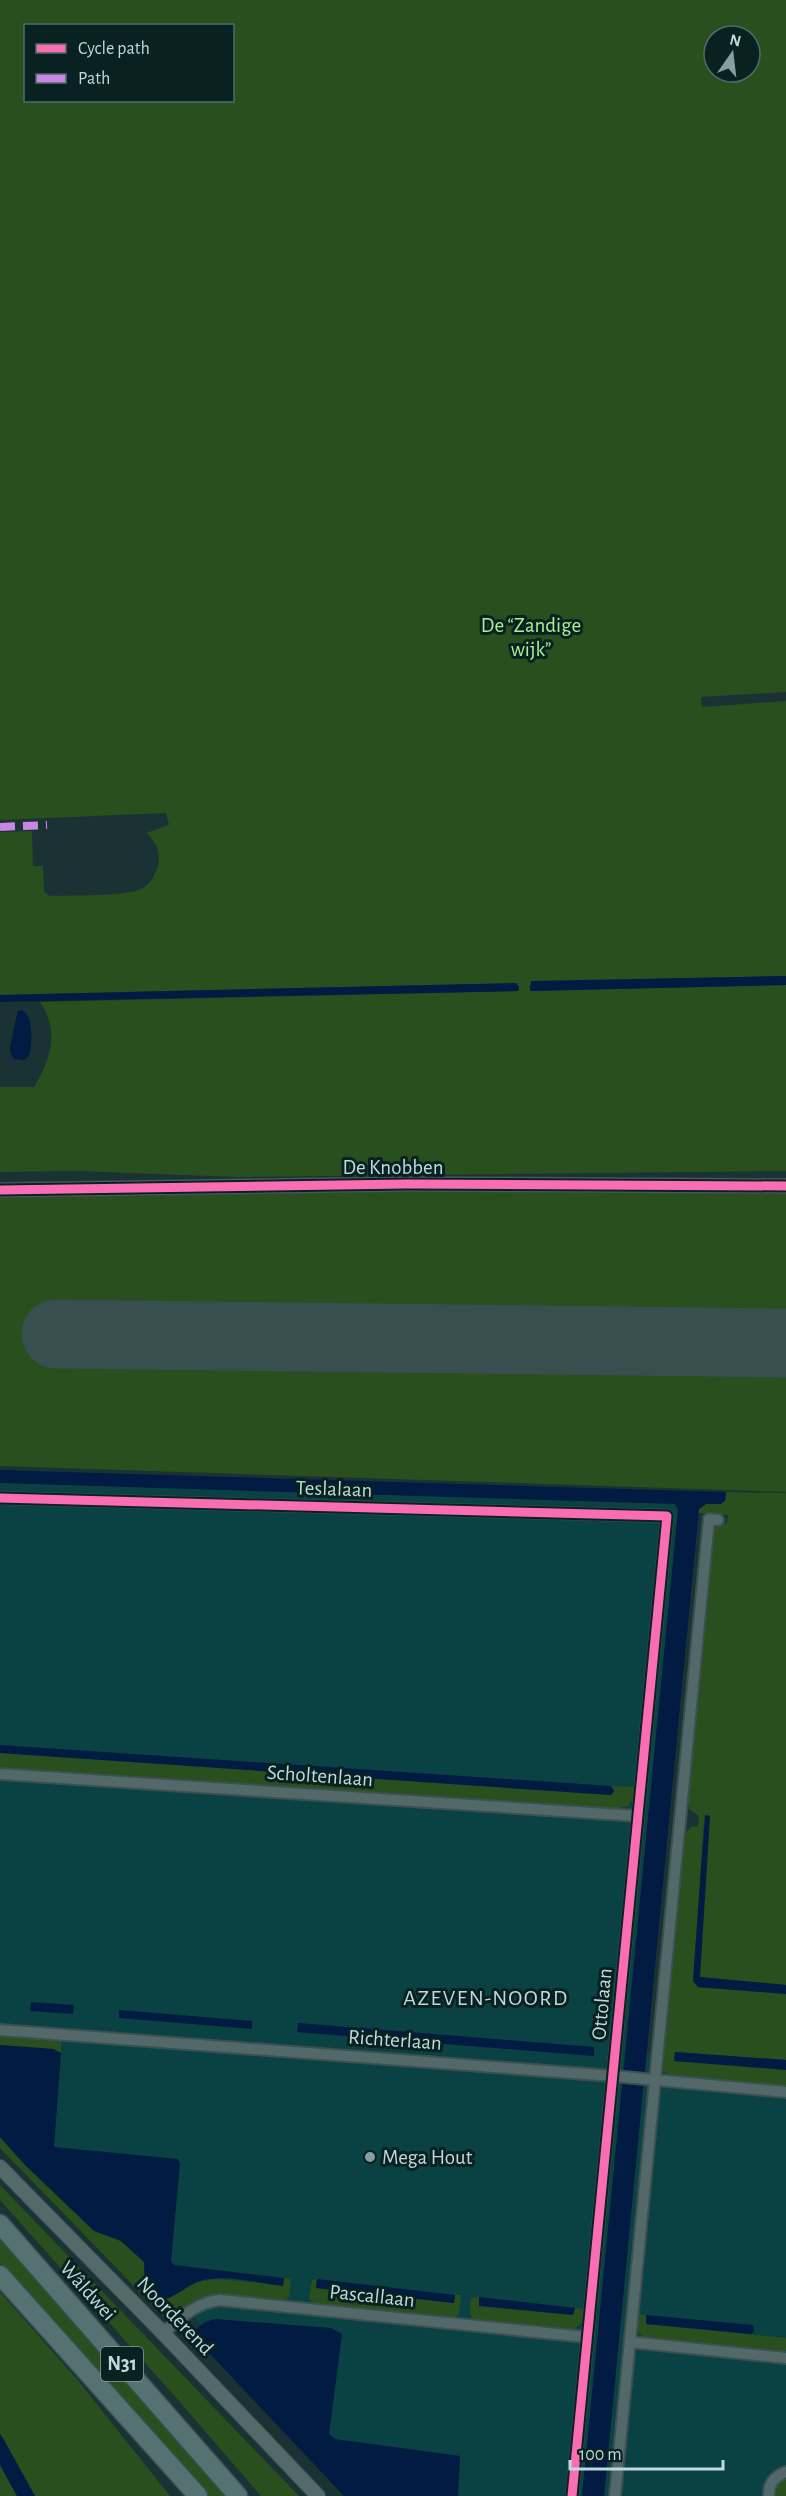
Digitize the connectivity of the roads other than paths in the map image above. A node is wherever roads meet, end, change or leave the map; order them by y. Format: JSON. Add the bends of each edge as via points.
{"nodes":[{"id":1,"x":786,"y":1186,"type":"edge"},
{"id":2,"x":0,"y":1190,"type":"edge"},
{"id":3,"x":0,"y":1498,"type":"edge"},
{"id":4,"x":667,"y":1516,"type":"joint"},
{"id":5,"x":718,"y":1520,"type":"dead end"},
{"id":6,"x":0,"y":1774,"type":"edge"},
{"id":7,"x":638,"y":1816,"type":"junction"},
{"id":8,"x":0,"y":2030,"type":"edge"},
{"id":9,"x":615,"y":2076,"type":"junction"},
{"id":10,"x":652,"y":2079,"type":"junction"},
{"id":11,"x":786,"y":2092,"type":"edge"},
{"id":12,"x":0,"y":2167,"type":"edge"},
{"id":13,"x":0,"y":2224,"type":"edge"},
{"id":14,"x":0,"y":2275,"type":"edge"},
{"id":15,"x":163,"y":2333,"type":"junction"},
{"id":16,"x":586,"y":2337,"type":"junction"},
{"id":17,"x":630,"y":2342,"type":"junction"},
{"id":18,"x":786,"y":2358,"type":"edge"},
{"id":19,"x":120,"y":2407,"type":"junction"},
{"id":20,"x":786,"y":2472,"type":"edge"},
{"id":21,"x":182,"y":2496,"type":"edge"},
{"id":22,"x":198,"y":2496,"type":"edge"},
{"id":23,"x":238,"y":2496,"type":"edge"},
{"id":24,"x":318,"y":2496,"type":"edge"},
{"id":25,"x":572,"y":2496,"type":"edge"},
{"id":26,"x":615,"y":2496,"type":"edge"},
{"id":27,"x":770,"y":2496,"type":"edge"}],
"edges":[{"from":1,"to":2,"type":"street","name":"De Knobben","via":[[407,1184]]},
{"from":3,"to":4,"type":"street","name":"Teslalaan"},
{"from":4,"to":7,"type":"street","name":"Ottolaan"},
{"from":5,"to":10,"type":"street","via":[[709,1519],[685,1820]]},
{"from":6,"to":7,"type":"street","name":"Scholtenlaan"},
{"from":7,"to":9,"type":"street","name":"Ottolaan"},
{"from":8,"to":9,"type":"street","name":"Richterlaan"},
{"from":9,"to":10,"type":"street","name":"Richterlaan"},
{"from":9,"to":16,"type":"street","name":"Ottolaan"},
{"from":10,"to":11,"type":"street","name":"Richterlaan"},
{"from":10,"to":17,"type":"street"},
{"from":12,"to":15,"type":"street","name":"Noorderend"},
{"from":13,"to":23,"type":"highway","name":"Wâldwei","number":"N31"},
{"from":14,"to":19,"type":"highway","number":"N31"},
{"from":15,"to":16,"type":"street","name":"Pascallaan","via":[[185,2313],[204,2302],[220,2300]]},
{"from":15,"to":24,"type":"street","name":"Noorderend"},
{"from":16,"to":25,"type":"street","name":"Ottolaan"},
{"from":17,"to":18,"type":"street"},
{"from":17,"to":26,"type":"street"},
{"from":19,"to":21,"type":"highway","number":"N31"},
{"from":19,"to":22,"type":"highway","number":"N31"},
{"from":20,"to":27,"type":"street","via":[[774,2479]]}]}
